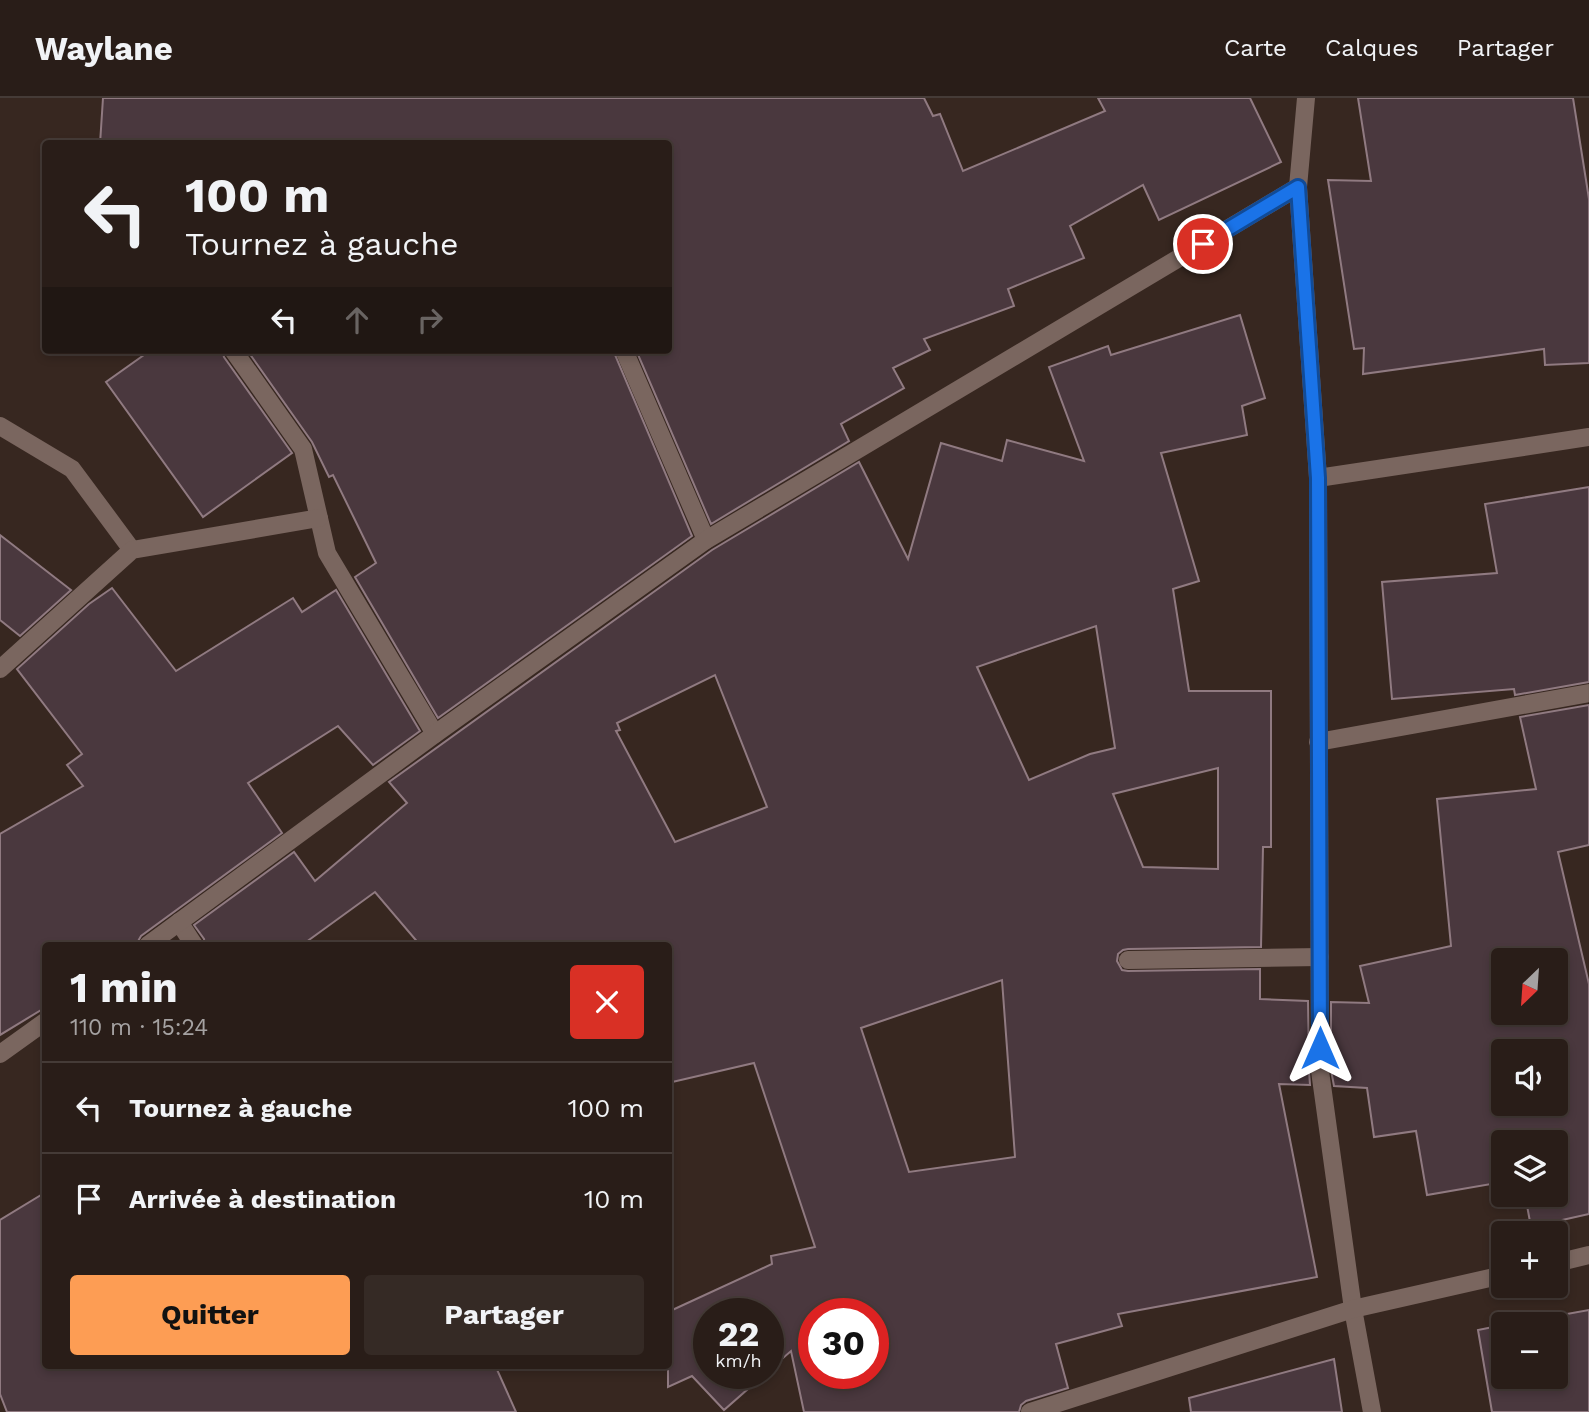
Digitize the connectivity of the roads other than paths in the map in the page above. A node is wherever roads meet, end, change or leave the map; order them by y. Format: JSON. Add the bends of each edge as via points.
{"nodes":[{"id":1,"x":1306,"y":98,"type":"edge"},
{"id":2,"x":1298,"y":187,"type":"junction"},
{"id":3,"x":236,"y":354,"type":"edge"},
{"id":4,"x":626,"y":354,"type":"edge"},
{"id":5,"x":0,"y":426,"type":"edge"},
{"id":6,"x":1589,"y":437,"type":"edge"},
{"id":7,"x":1318,"y":478,"type":"junction"},
{"id":8,"x":319,"y":518,"type":"junction"},
{"id":9,"x":706,"y":540,"type":"junction"},
{"id":10,"x":132,"y":550,"type":"junction"},
{"id":11,"x":0,"y":669,"type":"edge"},
{"id":12,"x":1589,"y":693,"type":"edge"},
{"id":13,"x":435,"y":734,"type":"junction"},
{"id":14,"x":1318,"y":742,"type":"junction"},
{"id":15,"x":179,"y":922,"type":"junction"},
{"id":16,"x":152,"y":942,"type":"edge"},
{"id":17,"x":192,"y":942,"type":"edge"},
{"id":18,"x":1320,"y":957,"type":"junction"},
{"id":19,"x":1128,"y":960,"type":"dead end"},
{"id":20,"x":42,"y":1024,"type":"edge"},
{"id":21,"x":0,"y":1054,"type":"edge"},
{"id":22,"x":1589,"y":1255,"type":"edge"},
{"id":23,"x":1568,"y":1260,"type":"edge"},
{"id":24,"x":1491,"y":1278,"type":"edge"},
{"id":25,"x":1353,"y":1309,"type":"junction"},
{"id":26,"x":1030,"y":1412,"type":"edge"},
{"id":27,"x":1372,"y":1412,"type":"edge"}],
"edges":[{"from":1,"to":2,"type":"street"},
{"from":2,"to":7,"type":"street"},
{"from":2,"to":9,"type":"street"},
{"from":3,"to":8,"type":"street","via":[[303,449]]},
{"from":4,"to":9,"type":"street"},
{"from":5,"to":10,"type":"street","via":[[72,469]]},
{"from":6,"to":7,"type":"street"},
{"from":7,"to":14,"type":"street"},
{"from":8,"to":10,"type":"street"},
{"from":8,"to":13,"type":"street","via":[[327,553]]},
{"from":9,"to":13,"type":"street"},
{"from":10,"to":11,"type":"street"},
{"from":12,"to":14,"type":"street"},
{"from":13,"to":15,"type":"street"},
{"from":14,"to":18,"type":"street"},
{"from":15,"to":16,"type":"street"},
{"from":15,"to":17,"type":"street"},
{"from":18,"to":19,"type":"street"},
{"from":18,"to":25,"type":"street","via":[[1320,1071]]},
{"from":20,"to":21,"type":"street"},
{"from":22,"to":23,"type":"street"},
{"from":24,"to":25,"type":"street"},
{"from":25,"to":26,"type":"street"},
{"from":25,"to":27,"type":"street"}]}
